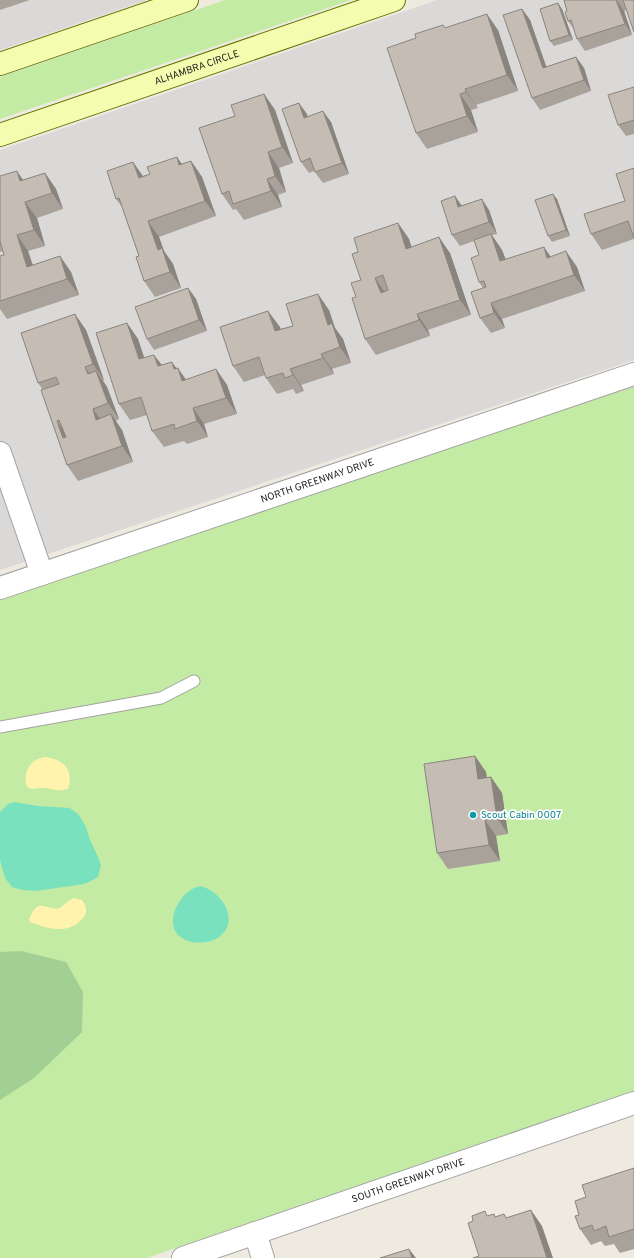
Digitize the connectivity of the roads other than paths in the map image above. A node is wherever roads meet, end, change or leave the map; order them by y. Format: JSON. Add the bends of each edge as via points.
{"nodes":[{"id":1,"x":187,"y":0,"type":"edge"},
{"id":2,"x":394,"y":0,"type":"edge"},
{"id":3,"x":0,"y":64,"type":"edge"},
{"id":4,"x":0,"y":135,"type":"edge"},
{"id":5,"x":634,"y":374,"type":"edge"},
{"id":6,"x":0,"y":453,"type":"edge"},
{"id":7,"x":42,"y":574,"type":"junction"},
{"id":8,"x":0,"y":588,"type":"edge"},
{"id":9,"x":194,"y":681,"type":"dead end"},
{"id":10,"x":0,"y":727,"type":"edge"},
{"id":11,"x":634,"y":1103,"type":"edge"},
{"id":12,"x":255,"y":1234,"type":"junction"},
{"id":13,"x":183,"y":1258,"type":"edge"},
{"id":14,"x":263,"y":1258,"type":"edge"}],
"edges":[{"from":1,"to":3,"type":"street"},
{"from":2,"to":4,"type":"street","name":"ALHAMBRA CIRCLE"},
{"from":5,"to":7,"type":"street","name":"NORTH GREENWAY DRIVE"},
{"from":6,"to":7,"type":"street"},
{"from":7,"to":8,"type":"street","name":"NORTH GREENWAY DRIVE"},
{"from":9,"to":10,"type":"lane","via":[[161,698]]},
{"from":11,"to":12,"type":"street","name":"SOUTH GREENWAY DRIVE"},
{"from":12,"to":13,"type":"street","name":"SOUTH GREENWAY DRIVE"},
{"from":12,"to":14,"type":"street"}]}
